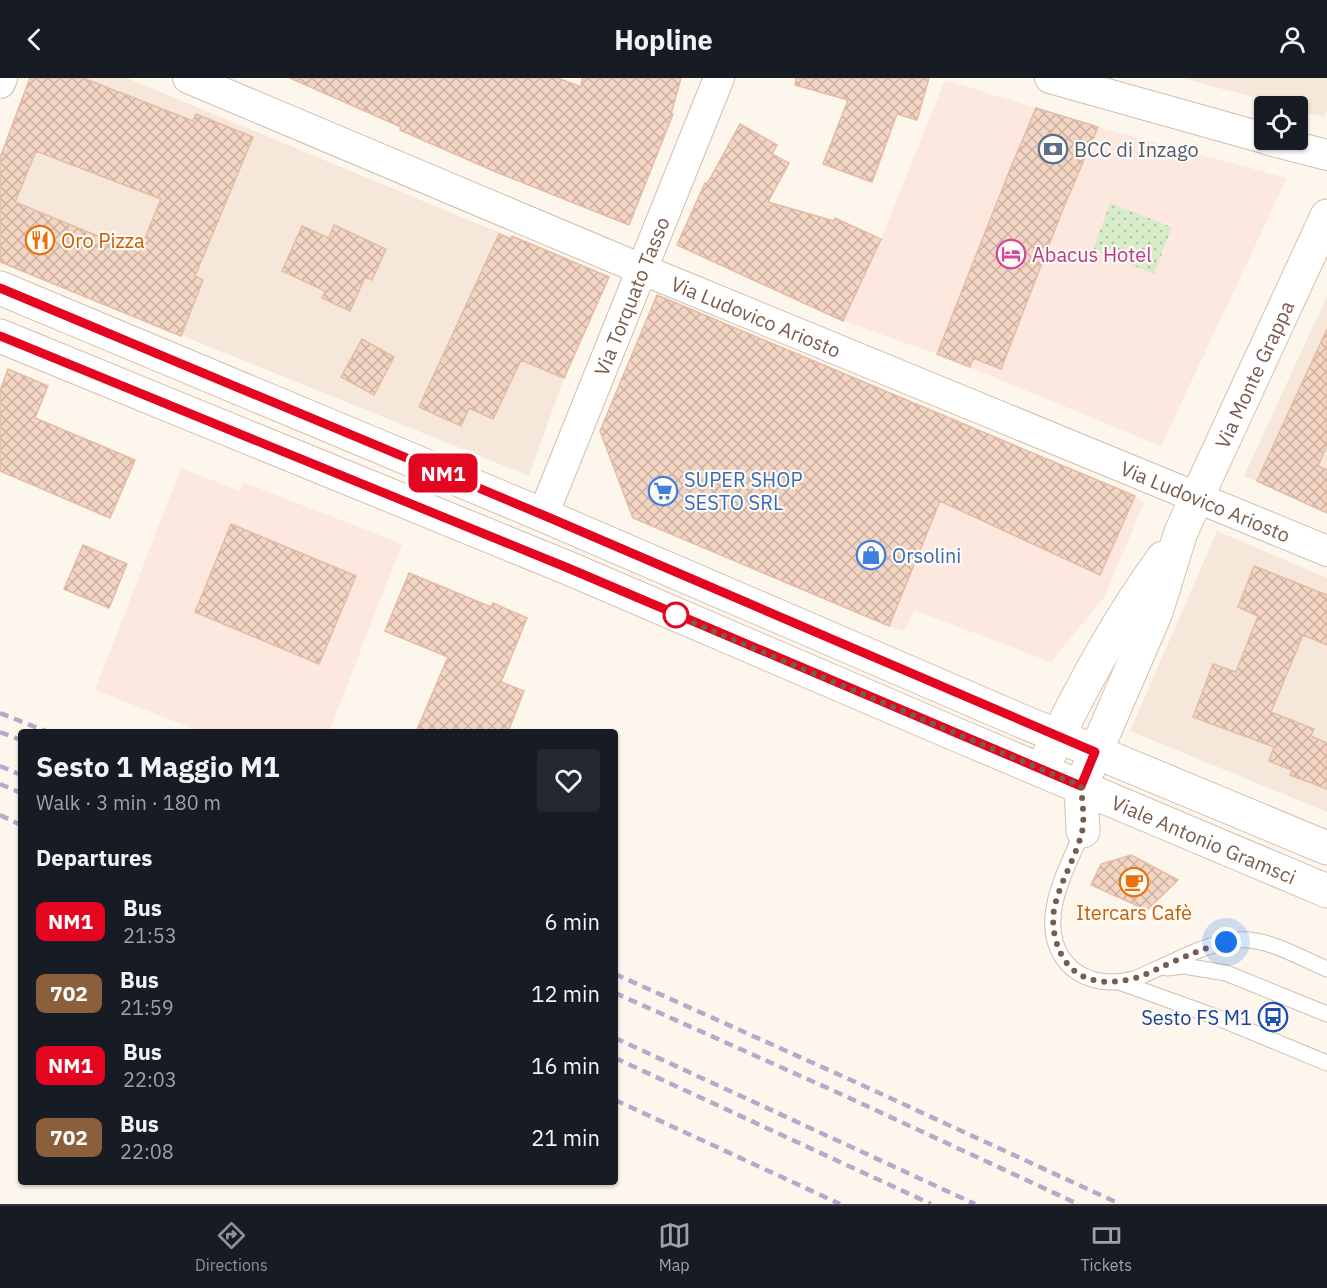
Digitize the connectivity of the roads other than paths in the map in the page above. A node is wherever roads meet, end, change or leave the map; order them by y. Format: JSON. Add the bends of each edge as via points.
{"nodes":[{"id":1,"x":2,"y":78,"type":"edge"},
{"id":2,"x":188,"y":78,"type":"edge"},
{"id":3,"x":719,"y":78,"type":"edge"},
{"id":4,"x":1050,"y":78,"type":"edge"},
{"id":5,"x":0,"y":83,"type":"edge"},
{"id":6,"x":1254,"y":135,"type":"edge"},
{"id":7,"x":1308,"y":150,"type":"edge"},
{"id":8,"x":1327,"y":155,"type":"edge"},
{"id":9,"x":1327,"y":216,"type":"edge"},
{"id":10,"x":641,"y":269,"type":"junction"},
{"id":11,"x":0,"y":288,"type":"edge"},
{"id":12,"x":2,"y":338,"type":"edge"},
{"id":13,"x":1197,"y":498,"type":"junction"},
{"id":14,"x":543,"y":515,"type":"junction"},
{"id":15,"x":1181,"y":532,"type":"junction"},
{"id":16,"x":1327,"y":551,"type":"edge"},
{"id":17,"x":1058,"y":736,"type":"junction"},
{"id":18,"x":1095,"y":752,"type":"junction"},
{"id":19,"x":1042,"y":770,"type":"junction"},
{"id":20,"x":1081,"y":786,"type":"junction"},
{"id":21,"x":1130,"y":808,"type":"junction"},
{"id":22,"x":1083,"y":831,"type":"junction"},
{"id":23,"x":1327,"y":848,"type":"edge"},
{"id":24,"x":1327,"y":891,"type":"edge"},
{"id":25,"x":1158,"y":968,"type":"junction"},
{"id":26,"x":1327,"y":969,"type":"edge"},
{"id":27,"x":1116,"y":981,"type":"junction"},
{"id":28,"x":1327,"y":1014,"type":"edge"},
{"id":29,"x":1327,"y":1063,"type":"edge"}],
"edges":[{"from":1,"to":5,"type":"street"},
{"from":2,"to":10,"type":"street","name":"Via Ludovico Ariosto"},
{"from":3,"to":10,"type":"street","name":"Via Torquato Tasso"},
{"from":4,"to":6,"type":"street"},
{"from":7,"to":8,"type":"street"},
{"from":9,"to":13,"type":"main road","name":"Via Monte Grappa"},
{"from":10,"to":13,"type":"street","name":"Via Ludovico Ariosto"},
{"from":10,"to":14,"type":"street","name":"Via Torquato Tasso"},
{"from":11,"to":14,"type":"main road","name":"Viale Antonio Gramsci"},
{"from":12,"to":19,"type":"main road","name":"Viale Antonio Gramsci","via":[[568,568]]},
{"from":13,"to":15,"type":"main road","name":"Via Monte Grappa"},
{"from":13,"to":16,"type":"street","name":"Via Ludovico Ariosto"},
{"from":14,"to":17,"type":"main road","name":"Viale Antonio Gramsci"},
{"from":15,"to":17,"type":"main road","via":[[1116,628]]},
{"from":15,"to":18,"type":"main road","via":[[1156,612]]},
{"from":17,"to":18,"type":"main road","name":"Viale Antonio Gramsci"},
{"from":17,"to":19,"type":"main road"},
{"from":18,"to":20,"type":"main road"},
{"from":18,"to":23,"type":"main road","name":"Viale Antonio Gramsci"},
{"from":19,"to":20,"type":"main road","name":"Viale Antonio Gramsci"},
{"from":20,"to":21,"type":"main road","name":"Viale Antonio Gramsci"},
{"from":20,"to":22,"type":"main road"},
{"from":21,"to":22,"type":"main road","via":[[1099,807]]},
{"from":21,"to":24,"type":"main road","name":"Viale Antonio Gramsci"},
{"from":22,"to":27,"type":"lane","via":[[1054,907],[1055,938],[1064,961],[1076,973],[1090,980]]},
{"from":25,"to":26,"type":"lane","via":[[1204,949],[1245,940]]},
{"from":25,"to":27,"type":"lane","via":[[1134,979]]},
{"from":25,"to":28,"type":"lane","via":[[1184,966],[1226,973]]},
{"from":27,"to":29,"type":"lane"}]}
